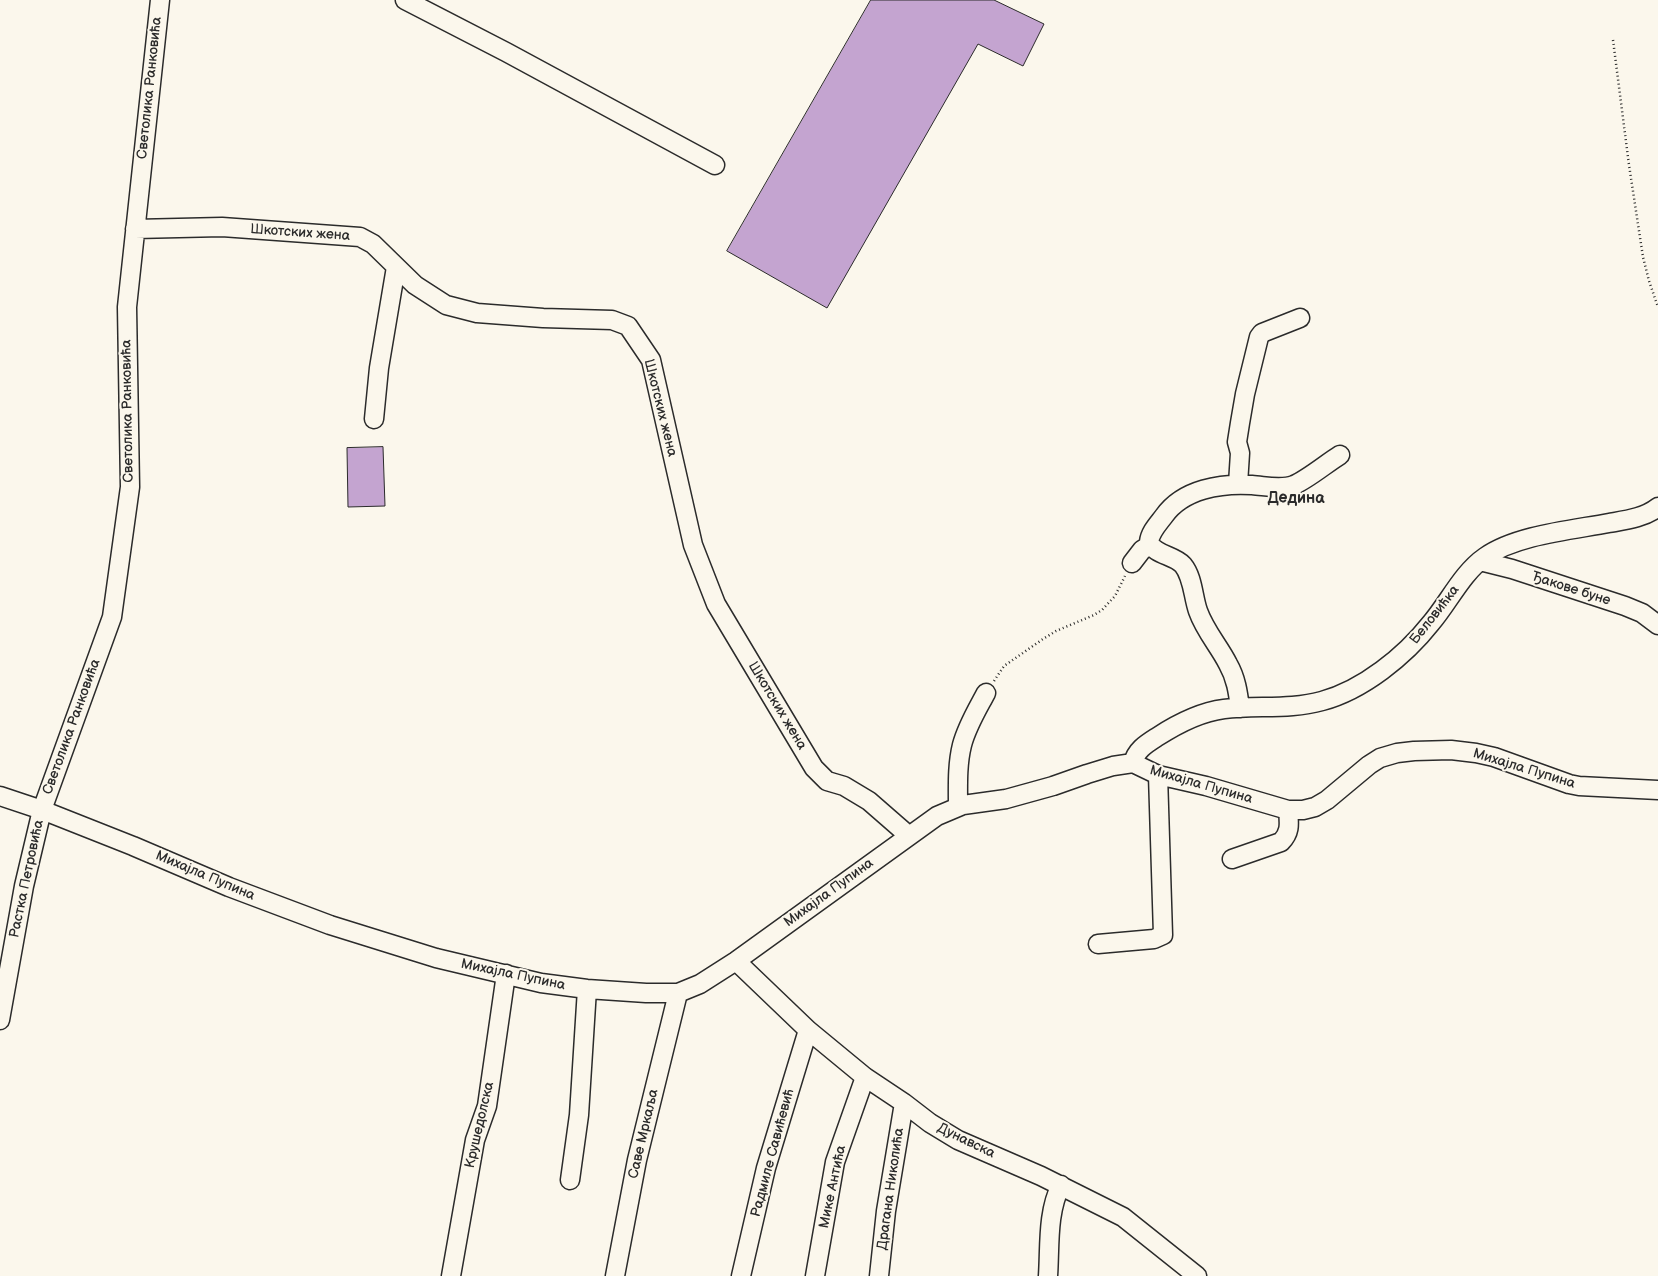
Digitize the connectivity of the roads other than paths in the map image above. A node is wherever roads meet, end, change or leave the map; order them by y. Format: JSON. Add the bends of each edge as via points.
{"nodes":[{"id":1,"x":160,"y":0,"type":"edge"},
{"id":2,"x":405,"y":0,"type":"edge"},
{"id":3,"x":715,"y":165,"type":"dead end"},
{"id":4,"x":135,"y":229,"type":"junction"},
{"id":5,"x":396,"y":267,"type":"junction"},
{"id":6,"x":1300,"y":318,"type":"dead end"},
{"id":7,"x":374,"y":419,"type":"dead end"},
{"id":8,"x":1340,"y":454,"type":"dead end"},
{"id":9,"x":1238,"y":484,"type":"junction"},
{"id":10,"x":1658,"y":507,"type":"edge"},
{"id":11,"x":1150,"y":545,"type":"junction"},
{"id":12,"x":1480,"y":561,"type":"junction"},
{"id":13,"x":1132,"y":563,"type":"road end"},
{"id":14,"x":1658,"y":625,"type":"edge"},
{"id":15,"x":986,"y":693,"type":"road end"},
{"id":16,"x":1240,"y":708,"type":"junction"},
{"id":17,"x":1133,"y":763,"type":"junction"},
{"id":18,"x":1158,"y":775,"type":"junction"},
{"id":19,"x":1658,"y":790,"type":"edge"},
{"id":20,"x":0,"y":796,"type":"edge"},
{"id":21,"x":958,"y":807,"type":"junction"},
{"id":22,"x":42,"y":810,"type":"junction"},
{"id":23,"x":1288,"y":810,"type":"junction"},
{"id":24,"x":908,"y":835,"type":"junction"},
{"id":25,"x":1232,"y":859,"type":"dead end"},
{"id":26,"x":1098,"y":944,"type":"dead end"},
{"id":27,"x":736,"y":961,"type":"junction"},
{"id":28,"x":506,"y":974,"type":"junction"},
{"id":29,"x":588,"y":990,"type":"junction"},
{"id":30,"x":678,"y":993,"type":"junction"},
{"id":31,"x":0,"y":1020,"type":"edge"},
{"id":32,"x":808,"y":1030,"type":"junction"},
{"id":33,"x":865,"y":1077,"type":"junction"},
{"id":34,"x":904,"y":1103,"type":"junction"},
{"id":35,"x":570,"y":1180,"type":"dead end"},
{"id":36,"x":1061,"y":1185,"type":"junction"},
{"id":37,"x":451,"y":1276,"type":"edge"},
{"id":38,"x":615,"y":1276,"type":"edge"},
{"id":39,"x":741,"y":1276,"type":"edge"},
{"id":40,"x":815,"y":1276,"type":"edge"},
{"id":41,"x":879,"y":1276,"type":"edge"},
{"id":42,"x":1048,"y":1276,"type":"edge"},
{"id":43,"x":1197,"y":1276,"type":"edge"}],
"edges":[{"from":1,"to":4,"type":"street","name":"Светолика Ранковића"},
{"from":2,"to":3,"type":"street"},
{"from":4,"to":5,"type":"street","name":"Шкотских жена","via":[[222,227],[360,238],[373,244]]},
{"from":4,"to":22,"type":"street","name":"Светолика Ранковића","via":[[127,307],[130,487],[112,617]]},
{"from":5,"to":7,"type":"street","via":[[379,368]]},
{"from":5,"to":24,"type":"street","name":"Шкотских жена","via":[[415,285],[446,305],[476,313],[612,320],[628,326],[651,360],[693,545],[716,604],[814,768],[827,781],[844,786],[869,801]]},
{"from":6,"to":9,"type":"street","via":[[1268,330],[1259,337],[1245,394],[1237,442],[1240,453]]},
{"from":8,"to":9,"type":"street","via":[[1294,485],[1268,487]]},
{"from":9,"to":11,"type":"street","via":[[1204,490],[1181,499],[1166,512],[1152,532]]},
{"from":10,"to":12,"type":"street","name":"Беловићка","via":[[1649,514],[1629,520],[1522,540]]},
{"from":11,"to":13,"type":"street","via":[[1142,550]]},
{"from":11,"to":16,"type":"street","via":[[1184,566],[1203,626],[1235,679]]},
{"from":12,"to":14,"type":"street","name":"Ђакове буне","via":[[1642,612]]},
{"from":12,"to":16,"type":"street","name":"Беловићка","via":[[1408,648],[1368,679],[1342,694],[1306,705]]},
{"from":15,"to":21,"type":"street","via":[[962,745],[958,769]]},
{"from":16,"to":17,"type":"street","name":"Беловићка","via":[[1223,709],[1193,717],[1143,746],[1136,753]]},
{"from":17,"to":18,"type":"street","name":"Михајла Пупина"},
{"from":17,"to":21,"type":"street","name":"Михајла Пупина","via":[[1113,766],[1006,799]]},
{"from":18,"to":23,"type":"street","name":"Михајла Пупина"},
{"from":18,"to":26,"type":"street","via":[[1163,935],[1154,939]]},
{"from":19,"to":23,"type":"street","name":"Михајла Пупина","via":[[1579,786],[1476,753],[1451,750],[1414,751],[1380,758],[1315,807]]},
{"from":20,"to":22,"type":"street","name":"Михајла Пупина"},
{"from":21,"to":24,"type":"street","name":"Михајла Пупина","via":[[937,816]]},
{"from":22,"to":28,"type":"street","name":"Михајла Пупина","via":[[229,887],[330,925],[436,958]]},
{"from":22,"to":31,"type":"street","name":"Растка Петровића","via":[[24,886]]},
{"from":23,"to":25,"type":"street","via":[[1289,828],[1281,842]]},
{"from":24,"to":27,"type":"street","name":"Михајла Пупина"},
{"from":27,"to":30,"type":"street","name":"Михајла Пупина","via":[[700,984]]},
{"from":27,"to":32,"type":"street","name":"Дунавска"},
{"from":28,"to":29,"type":"street","name":"Михајла Пупина","via":[[541,983]]},
{"from":28,"to":37,"type":"street","name":"Крушедолска","via":[[487,1106],[474,1146]]},
{"from":29,"to":30,"type":"street","name":"Михајла Пупина"},
{"from":29,"to":35,"type":"street","via":[[579,1115]]},
{"from":30,"to":38,"type":"street","name":"Саве Мркаља","via":[[637,1160]]},
{"from":32,"to":33,"type":"street","name":"Дунавска"},
{"from":32,"to":39,"type":"street","name":"Радмиле Савићевић","via":[[766,1168]]},
{"from":33,"to":34,"type":"street","name":"Дунавска"},
{"from":33,"to":40,"type":"street","name":"Мике Антића","via":[[835,1162]]},
{"from":34,"to":36,"type":"street","name":"Дунавска","via":[[958,1140]]},
{"from":34,"to":41,"type":"street","name":"Драгана Николића","via":[[886,1211]]},
{"from":36,"to":42,"type":"street","via":[[1052,1219]]},
{"from":36,"to":43,"type":"street","name":"Дунавска","via":[[1123,1217]]}]}
